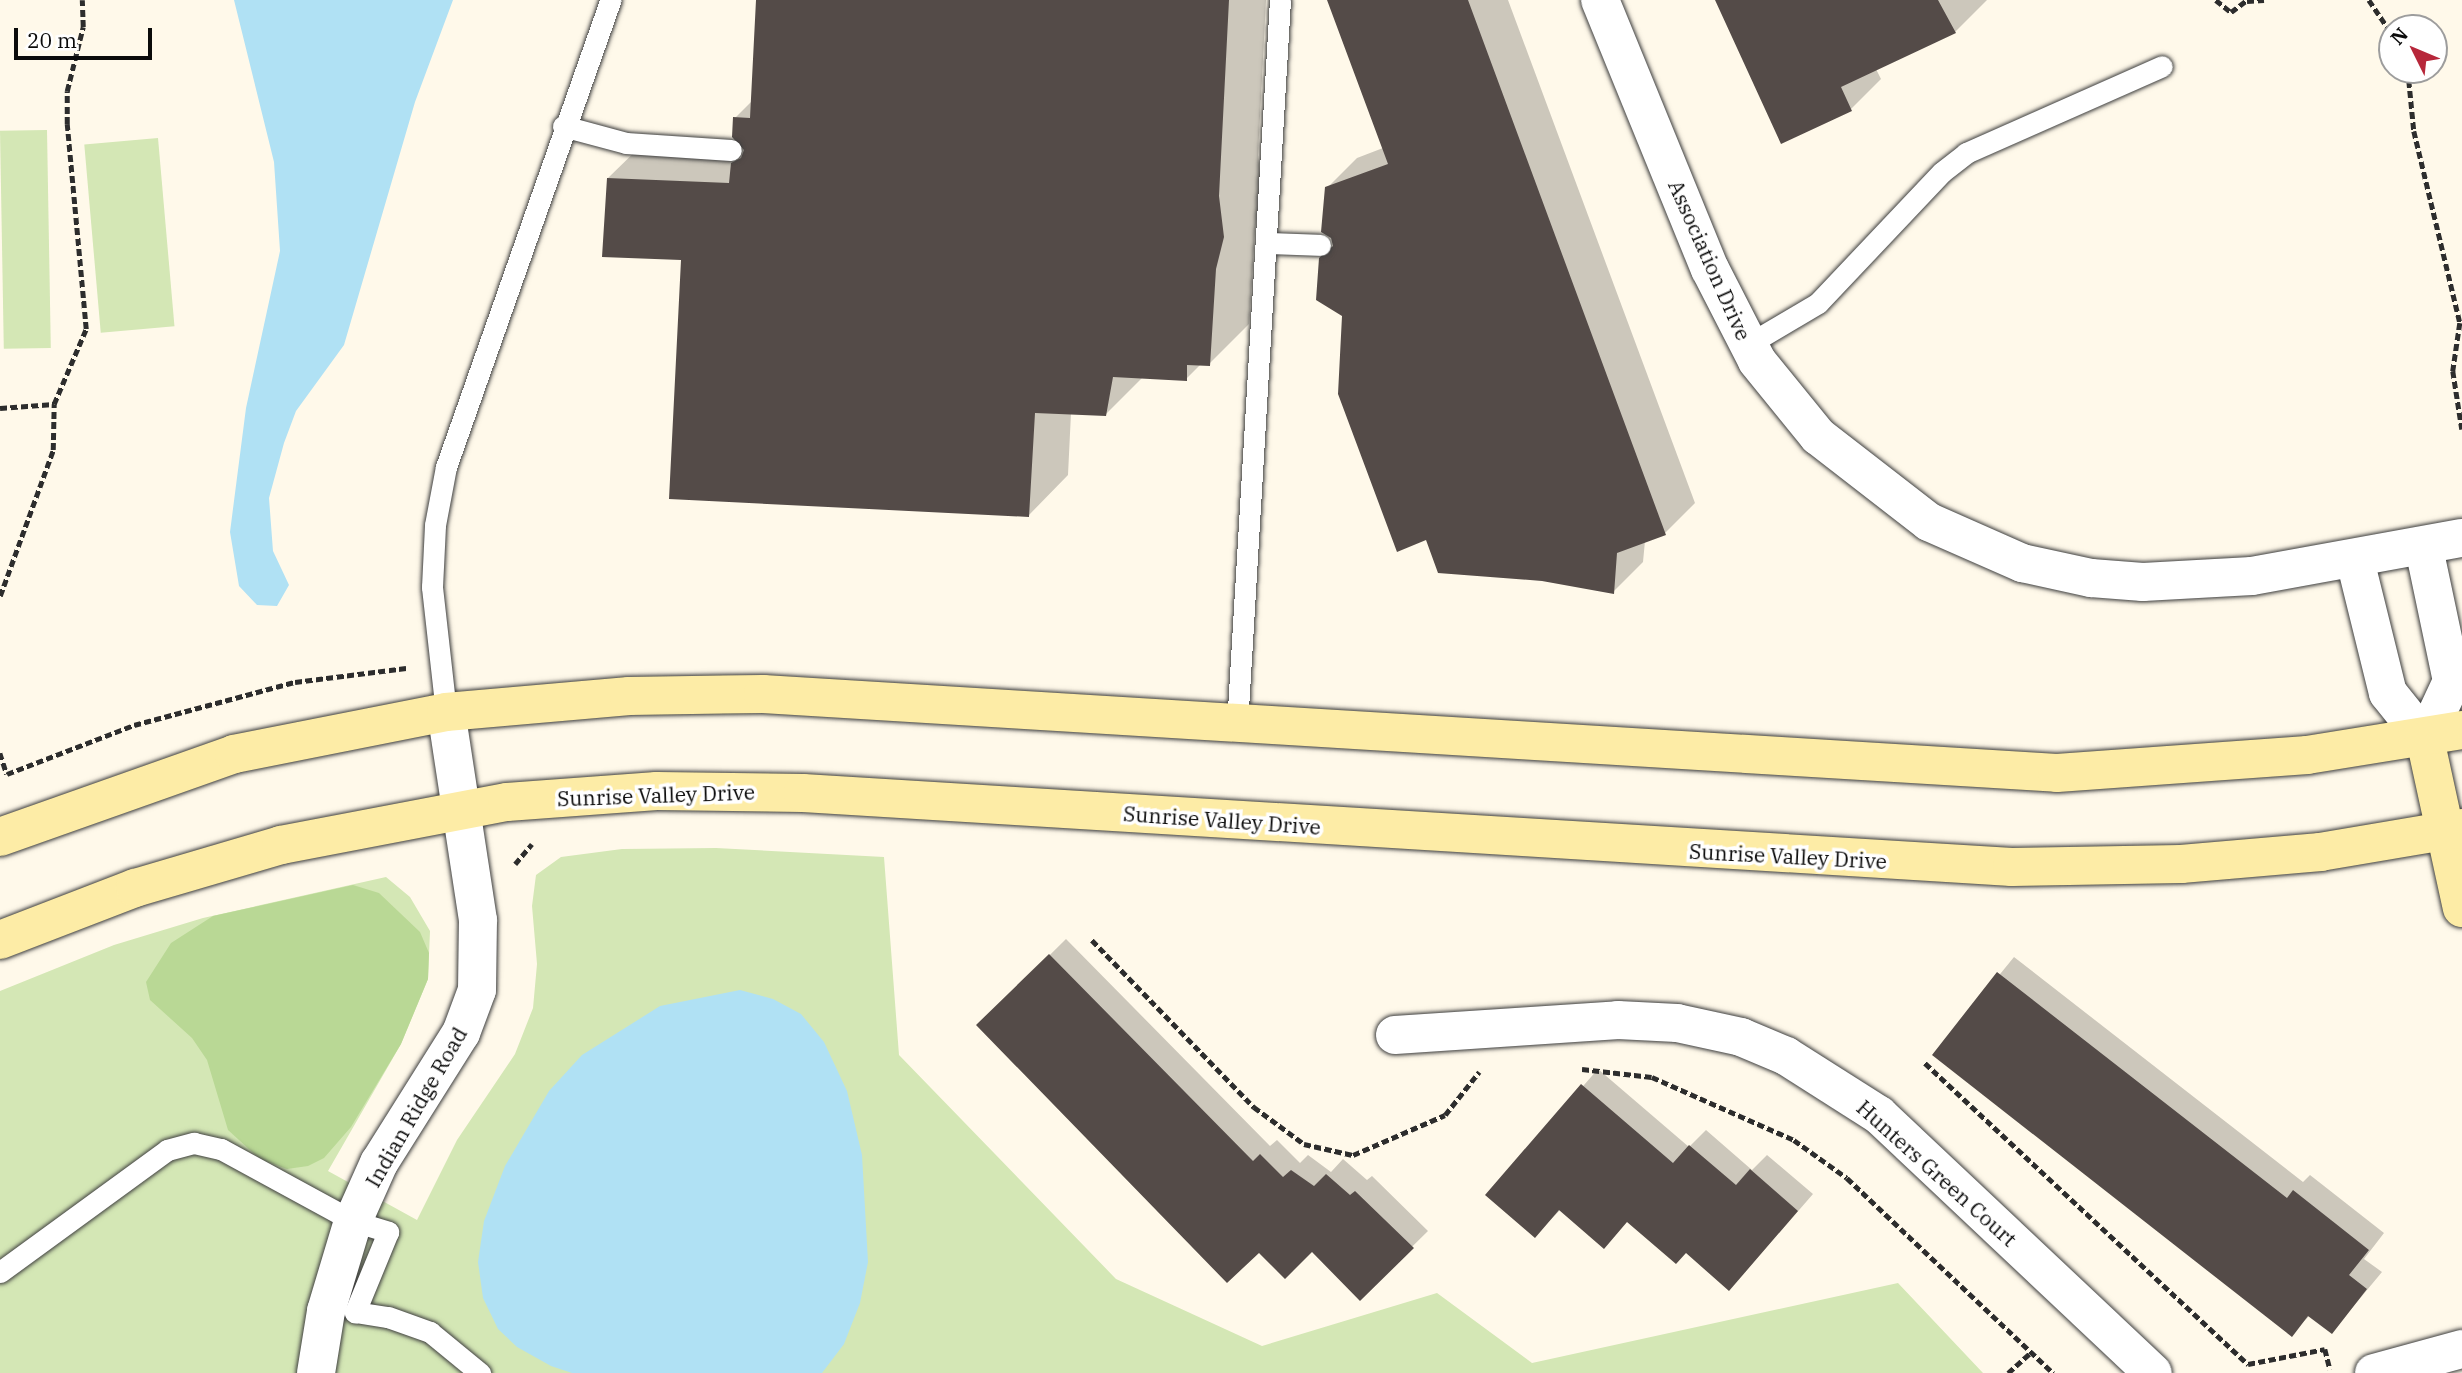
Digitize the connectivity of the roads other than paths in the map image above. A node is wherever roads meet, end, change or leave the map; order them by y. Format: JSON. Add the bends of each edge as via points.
{"nodes":[{"id":1,"x":610,"y":0,"type":"edge"},
{"id":2,"x":1280,"y":0,"type":"edge"},
{"id":3,"x":1600,"y":0,"type":"edge"},
{"id":4,"x":2162,"y":66,"type":"dead end"},
{"id":5,"x":563,"y":126,"type":"junction"},
{"id":6,"x":731,"y":150,"type":"dead end"},
{"id":7,"x":1266,"y":243,"type":"junction"},
{"id":8,"x":1320,"y":245,"type":"dead end"},
{"id":9,"x":1747,"y":345,"type":"junction"},
{"id":10,"x":2462,"y":538,"type":"edge"},
{"id":11,"x":2424,"y":548,"type":"junction"},
{"id":12,"x":2355,"y":560,"type":"junction"},
{"id":13,"x":446,"y":712,"type":"junction"},
{"id":14,"x":1237,"y":726,"type":"junction"},
{"id":15,"x":2462,"y":730,"type":"edge"},
{"id":16,"x":2426,"y":739,"type":"junction"},
{"id":17,"x":462,"y":809,"type":"junction"},
{"id":18,"x":2455,"y":830,"type":"edge"},
{"id":19,"x":0,"y":837,"type":"edge"},
{"id":20,"x":2462,"y":908,"type":"edge"},
{"id":21,"x":0,"y":940,"type":"edge"},
{"id":22,"x":1395,"y":1035,"type":"dead end"},
{"id":23,"x":353,"y":1221,"type":"junction"},
{"id":24,"x":0,"y":1272,"type":"edge"},
{"id":25,"x":2462,"y":1349,"type":"edge"},
{"id":26,"x":316,"y":1373,"type":"edge"},
{"id":27,"x":480,"y":1373,"type":"edge"},
{"id":28,"x":2153,"y":1373,"type":"edge"},
{"id":29,"x":2374,"y":1373,"type":"edge"}],
"edges":[{"from":1,"to":5,"type":"lane"},
{"from":2,"to":7,"type":"lane"},
{"from":3,"to":9,"type":"street","name":"Association Drive","via":[[1710,269]]},
{"from":4,"to":9,"type":"lane","via":[[1966,153],[1942,172],[1818,303]]},
{"from":5,"to":6,"type":"lane","via":[[626,143]]},
{"from":5,"to":13,"type":"lane","via":[[446,467],[433,555],[438,659]]},
{"from":7,"to":8,"type":"lane"},
{"from":7,"to":14,"type":"lane"},
{"from":9,"to":12,"type":"street","name":"Association Drive","via":[[1782,394],[1845,460],[1920,516],[1994,554],[2072,575],[2143,582],[2218,580]]},
{"from":10,"to":11,"type":"street","name":"Association Drive"},
{"from":11,"to":12,"type":"street","name":"Association Drive"},
{"from":11,"to":16,"type":"street","via":[[2452,681]]},
{"from":12,"to":16,"type":"street","via":[[2388,693]]},
{"from":13,"to":14,"type":"main road","via":[[629,696],[763,694]]},
{"from":13,"to":17,"type":"street","name":"Indian Ridge Road"},
{"from":13,"to":19,"type":"main road","via":[[234,754]]},
{"from":14,"to":16,"type":"main road","via":[[2057,773],[2307,755]]},
{"from":15,"to":16,"type":"main road"},
{"from":16,"to":18,"type":"main road"},
{"from":17,"to":18,"type":"main road","name":"Sunrise Valley Drive","via":[[657,791],[803,793],[2012,867],[2195,863],[2320,852]]},
{"from":17,"to":21,"type":"main road","name":"Sunrise Valley Drive","via":[[388,821],[218,862]]},
{"from":17,"to":23,"type":"street","name":"Indian Ridge Road","via":[[481,948],[473,1007],[379,1163]]},
{"from":18,"to":20,"type":"main road"},
{"from":22,"to":28,"type":"street","name":"Hunters Green Court","via":[[1629,1020],[1677,1023],[1741,1037],[1786,1056],[1878,1115]]},
{"from":23,"to":24,"type":"lane","via":[[221,1149],[194,1143],[167,1150],[134,1171]]},
{"from":23,"to":26,"type":"street","name":"Indian Ridge Road","via":[[326,1311]]},
{"from":23,"to":27,"type":"lane","via":[[388,1233],[355,1312],[388,1317],[430,1332]]},
{"from":25,"to":29,"type":"street"}]}
